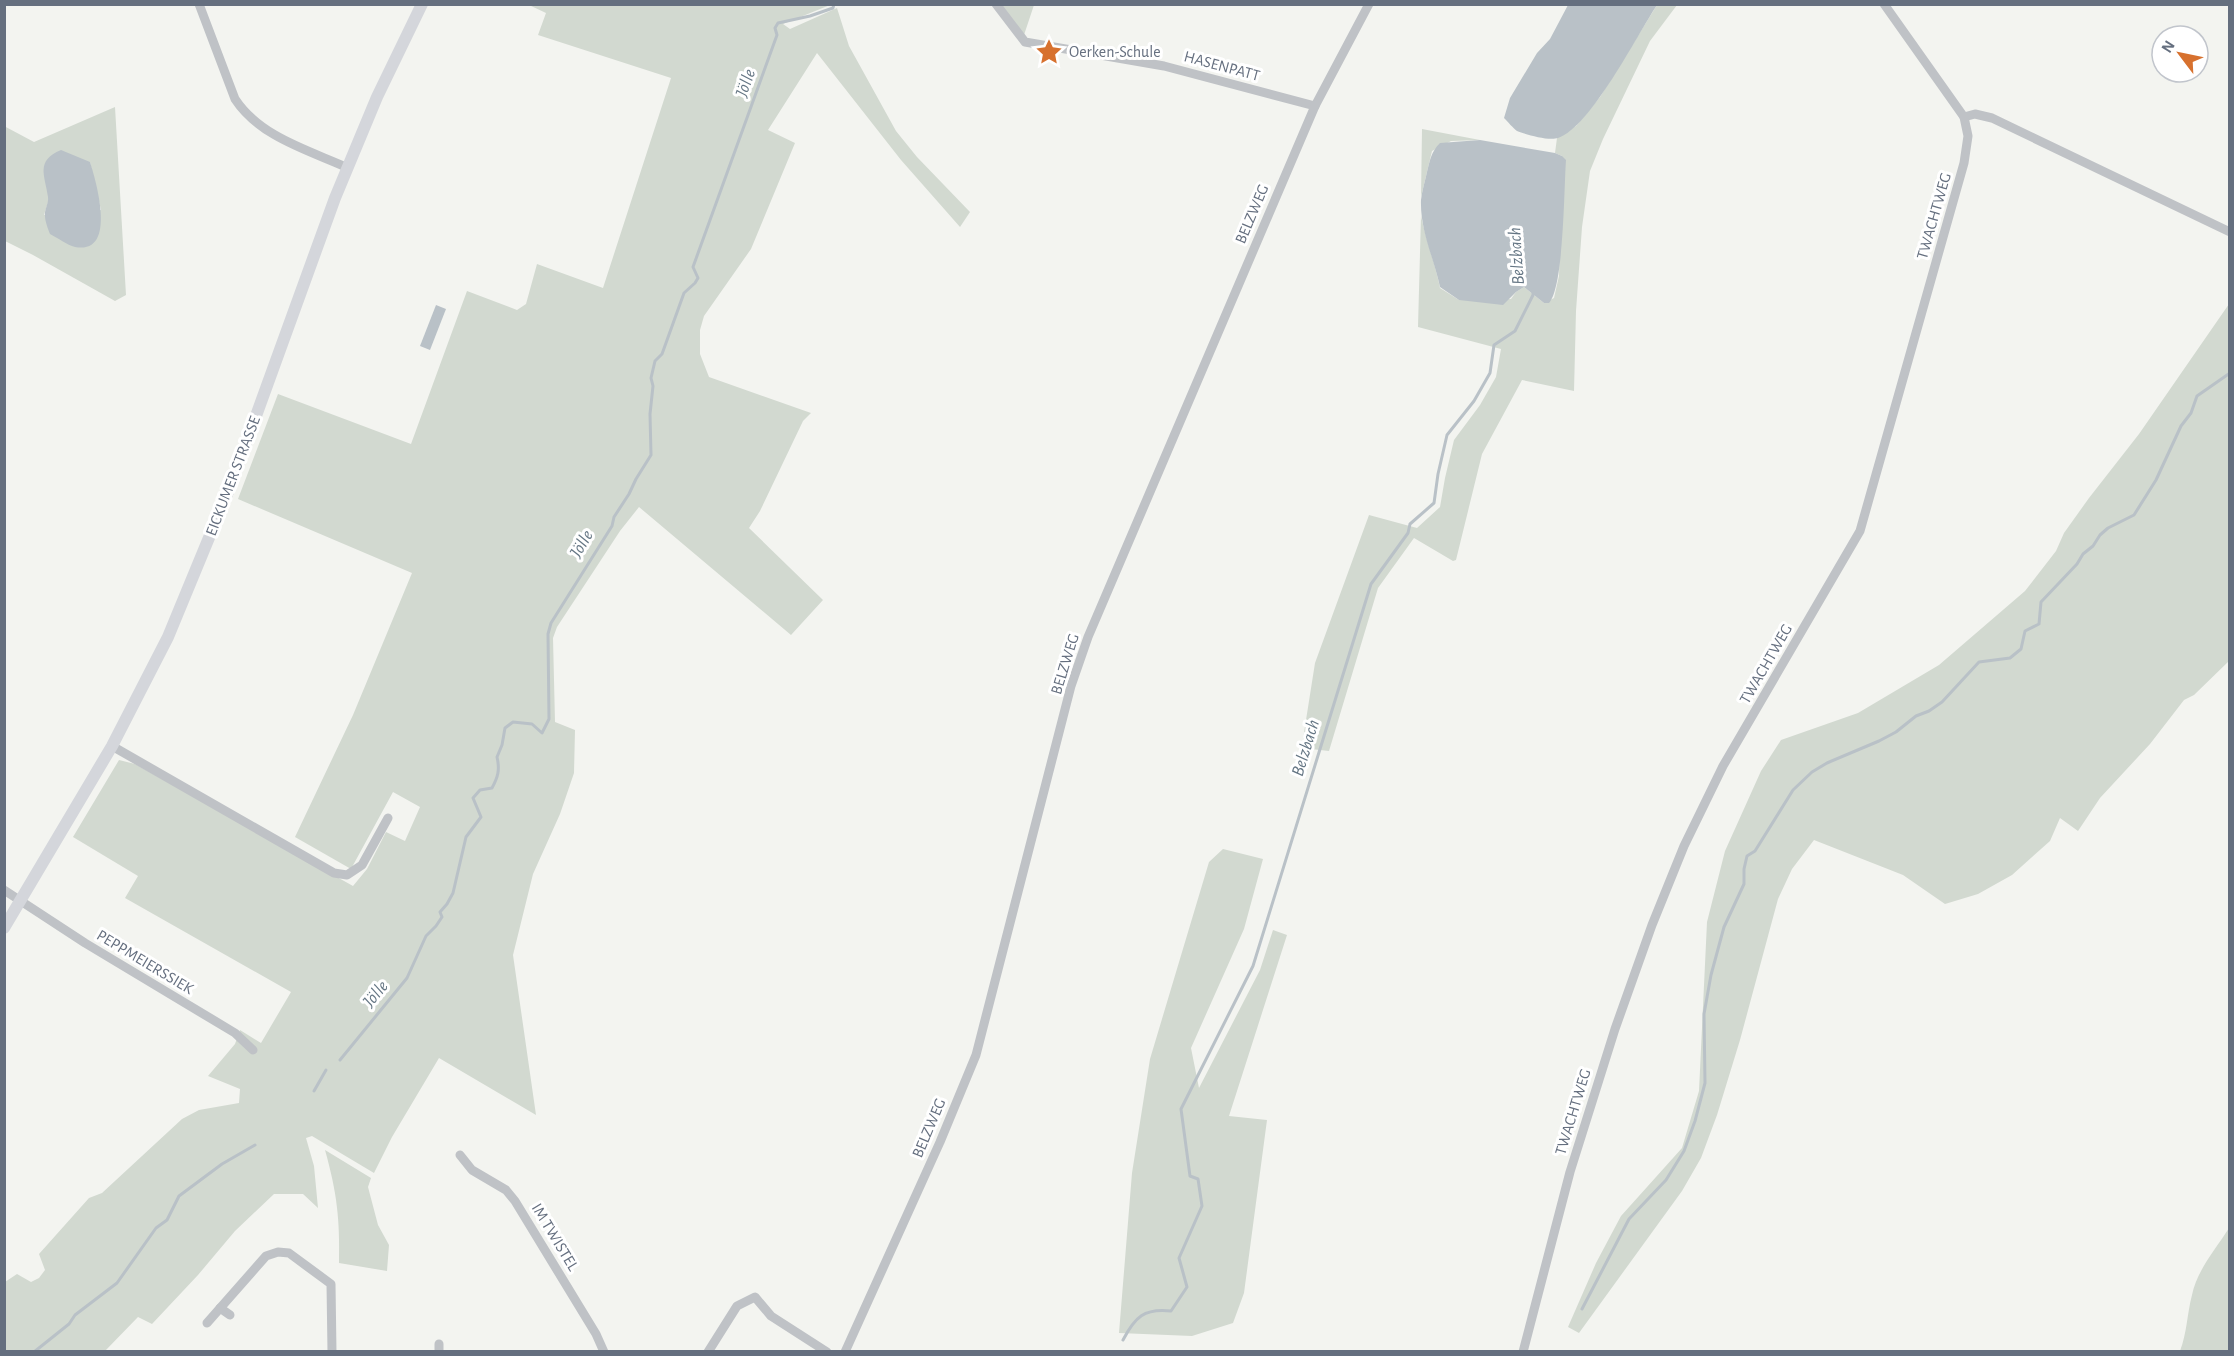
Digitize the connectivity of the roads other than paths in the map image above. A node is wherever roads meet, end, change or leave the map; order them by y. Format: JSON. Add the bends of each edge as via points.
{"nodes":[{"id":1,"x":199,"y":4,"type":"edge"},
{"id":2,"x":422,"y":4,"type":"edge"},
{"id":3,"x":996,"y":4,"type":"edge"},
{"id":4,"x":1369,"y":4,"type":"edge"},
{"id":5,"x":1884,"y":4,"type":"edge"},
{"id":6,"x":1315,"y":106,"type":"junction"},
{"id":7,"x":1964,"y":117,"type":"junction"},
{"id":8,"x":348,"y":168,"type":"junction"},
{"id":9,"x":2229,"y":232,"type":"edge"},
{"id":10,"x":112,"y":746,"type":"junction"},
{"id":11,"x":388,"y":818,"type":"dead end"},
{"id":12,"x":4,"y":890,"type":"edge"},
{"id":13,"x":22,"y":899,"type":"junction"},
{"id":14,"x":4,"y":928,"type":"edge"},
{"id":15,"x":254,"y":1050,"type":"dead end"},
{"id":16,"x":460,"y":1155,"type":"dead end"},
{"id":17,"x":220,"y":1308,"type":"junction"},
{"id":18,"x":230,"y":1316,"type":"dead end"},
{"id":19,"x":207,"y":1323,"type":"dead end"},
{"id":20,"x":332,"y":1352,"type":"edge"},
{"id":21,"x":604,"y":1352,"type":"edge"},
{"id":22,"x":708,"y":1352,"type":"edge"},
{"id":23,"x":827,"y":1352,"type":"edge"},
{"id":24,"x":845,"y":1352,"type":"edge"},
{"id":25,"x":1523,"y":1352,"type":"edge"}],
"edges":[{"from":1,"to":8,"type":"street","via":[[242,110],[269,133]]},
{"from":2,"to":8,"type":"main road","name":"EICKUMER STRASSE"},
{"from":3,"to":6,"type":"street","name":"HASENPATT","via":[[1025,42],[1164,66]]},
{"from":4,"to":6,"type":"street","name":"BELZWEG"},
{"from":5,"to":7,"type":"street"},
{"from":6,"to":24,"type":"street","name":"BELZWEG","via":[[1088,637],[1071,686],[976,1055]]},
{"from":7,"to":9,"type":"street","via":[[1975,114],[1992,118]]},
{"from":7,"to":25,"type":"street","name":"TWACHTWEG","via":[[1968,136],[1964,163],[1860,531],[1724,766],[1684,846],[1615,1029],[1570,1172]]},
{"from":8,"to":10,"type":"main road","name":"EICKUMER STRASSE","via":[[213,532],[168,637]]},
{"from":10,"to":11,"type":"street","via":[[334,873],[347,875],[362,865]]},
{"from":10,"to":13,"type":"main road","name":"EICKUMER STRASSE"},
{"from":12,"to":13,"type":"street","name":"PEPPMEIERSSIEK"},
{"from":13,"to":14,"type":"main road","name":"EICKUMER STRASSE"},
{"from":13,"to":15,"type":"street","name":"PEPPMEIERSSIEK","via":[[86,943],[235,1033]]},
{"from":16,"to":21,"type":"street","name":"IM TWISTEL","via":[[472,1170],[506,1190],[515,1201]]},
{"from":17,"to":18,"type":"street"},
{"from":17,"to":19,"type":"street"},
{"from":17,"to":20,"type":"street","via":[[266,1256],[289,1253],[331,1284]]},
{"from":22,"to":23,"type":"street","via":[[736,1306],[755,1297],[771,1316]]}]}
